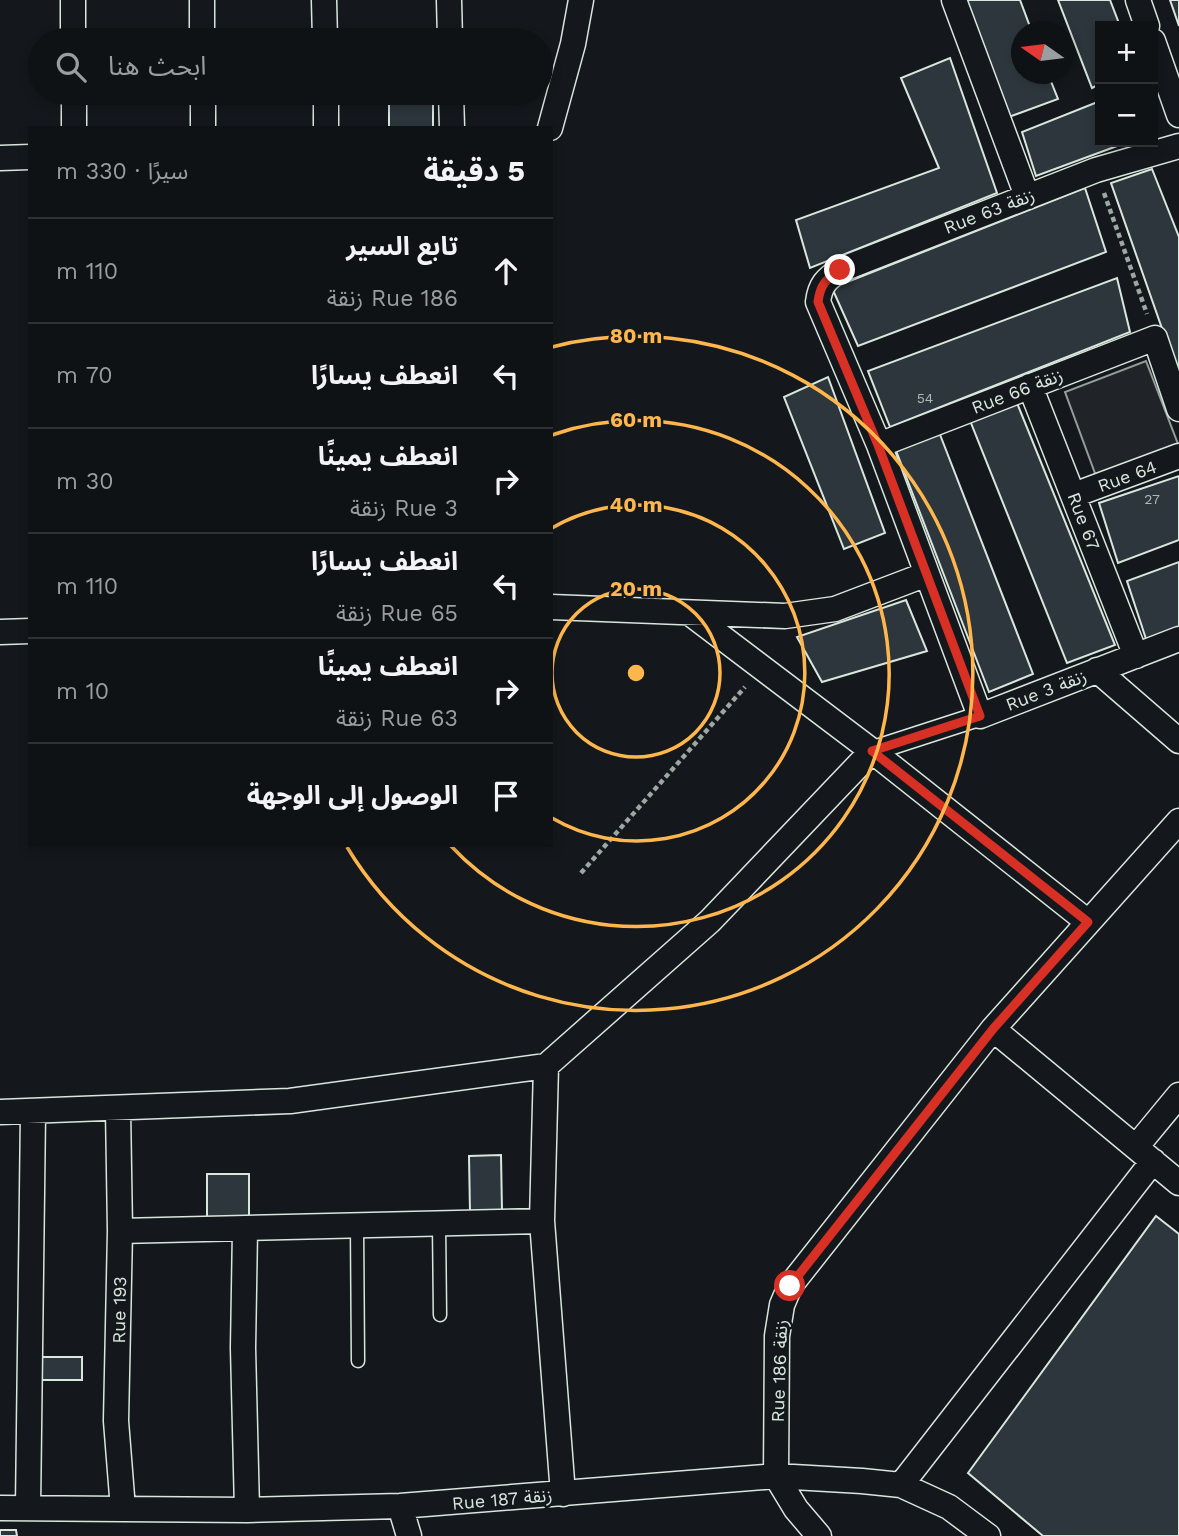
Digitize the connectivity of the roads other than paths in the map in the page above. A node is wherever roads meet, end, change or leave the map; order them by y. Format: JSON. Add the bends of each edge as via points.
{"nodes":[{"id":1,"x":72,"y":0,"type":"edge"},
{"id":2,"x":202,"y":0,"type":"edge"},
{"id":3,"x":324,"y":0,"type":"edge"},
{"id":4,"x":449,"y":0,"type":"edge"},
{"id":5,"x":581,"y":0,"type":"edge"},
{"id":6,"x":954,"y":0,"type":"edge"},
{"id":7,"x":1138,"y":0,"type":"edge"},
{"id":8,"x":1145,"y":21,"type":"edge"},
{"id":9,"x":73,"y":28,"type":"edge"},
{"id":10,"x":202,"y":28,"type":"edge"},
{"id":11,"x":325,"y":28,"type":"edge"},
{"id":12,"x":450,"y":28,"type":"edge"},
{"id":13,"x":1158,"y":55,"type":"edge"},
{"id":14,"x":74,"y":105,"type":"edge"},
{"id":15,"x":203,"y":105,"type":"edge"},
{"id":16,"x":326,"y":105,"type":"edge"},
{"id":17,"x":451,"y":105,"type":"edge"},
{"id":18,"x":1179,"y":115,"type":"edge"},
{"id":19,"x":74,"y":126,"type":"edge"},
{"id":20,"x":203,"y":126,"type":"edge"},
{"id":21,"x":326,"y":126,"type":"edge"},
{"id":22,"x":452,"y":126,"type":"edge"},
{"id":23,"x":551,"y":126,"type":"edge"},
{"id":24,"x":1179,"y":146,"type":"edge"},
{"id":25,"x":28,"y":157,"type":"edge"},
{"id":26,"x":0,"y":158,"type":"edge"},
{"id":27,"x":1027,"y":196,"type":"junction"},
{"id":28,"x":1030,"y":386,"type":"junction"},
{"id":29,"x":1179,"y":410,"type":"edge"},
{"id":30,"x":878,"y":445,"type":"junction"},
{"id":31,"x":1179,"y":456,"type":"edge"},
{"id":32,"x":1074,"y":495,"type":"junction"},
{"id":33,"x":927,"y":574,"type":"junction"},
{"id":34,"x":553,"y":607,"type":"edge"},
{"id":35,"x":691,"y":614,"type":"junction"},
{"id":36,"x":28,"y":631,"type":"edge"},
{"id":37,"x":0,"y":632,"type":"edge"},
{"id":38,"x":1179,"y":639,"type":"edge"},
{"id":39,"x":1136,"y":656,"type":"junction"},
{"id":40,"x":1097,"y":670,"type":"junction"},
{"id":41,"x":980,"y":716,"type":"junction"},
{"id":42,"x":1179,"y":741,"type":"edge"},
{"id":43,"x":872,"y":751,"type":"junction"},
{"id":44,"x":1179,"y":821,"type":"edge"},
{"id":45,"x":1088,"y":922,"type":"junction"},
{"id":46,"x":993,"y":1029,"type":"junction"},
{"id":47,"x":546,"y":1066,"type":"junction"},
{"id":48,"x":1179,"y":1095,"type":"edge"},
{"id":49,"x":118,"y":1109,"type":"junction"},
{"id":50,"x":0,"y":1112,"type":"edge"},
{"id":51,"x":33,"y":1112,"type":"junction"},
{"id":52,"x":1144,"y":1154,"type":"junction"},
{"id":53,"x":1179,"y":1183,"type":"edge"},
{"id":54,"x":542,"y":1221,"type":"junction"},
{"id":55,"x":439,"y":1223,"type":"junction"},
{"id":56,"x":357,"y":1225,"type":"junction"},
{"id":57,"x":245,"y":1230,"type":"junction"},
{"id":58,"x":120,"y":1231,"type":"junction"},
{"id":59,"x":440,"y":1315,"type":"dead end"},
{"id":60,"x":358,"y":1361,"type":"dead end"},
{"id":61,"x":776,"y":1476,"type":"junction"},
{"id":62,"x":901,"y":1485,"type":"junction"},
{"id":63,"x":563,"y":1494,"type":"junction"},
{"id":64,"x":400,"y":1506,"type":"junction"},
{"id":65,"x":0,"y":1508,"type":"edge"},
{"id":66,"x":28,"y":1508,"type":"junction"},
{"id":67,"x":122,"y":1510,"type":"junction"},
{"id":68,"x":247,"y":1510,"type":"junction"},
{"id":69,"x":409,"y":1536,"type":"edge"},
{"id":70,"x":819,"y":1536,"type":"edge"},
{"id":71,"x":988,"y":1536,"type":"edge"}],
"edges":[{"from":1,"to":9,"type":"street"},
{"from":2,"to":10,"type":"street"},
{"from":3,"to":11,"type":"street"},
{"from":4,"to":12,"type":"street"},
{"from":5,"to":23,"type":"street"},
{"from":6,"to":27,"type":"street"},
{"from":7,"to":8,"type":"street"},
{"from":13,"to":18,"type":"street"},
{"from":14,"to":19,"type":"street"},
{"from":15,"to":20,"type":"street"},
{"from":16,"to":21,"type":"street"},
{"from":17,"to":22,"type":"street"},
{"from":24,"to":27,"type":"street","name":"Rue 63 زنقة"},
{"from":25,"to":26,"type":"street"},
{"from":27,"to":30,"type":"street","name":"Rue 63 زنقة","via":[[825,279],[818,302]]},
{"from":28,"to":29,"type":"street","name":"Rue 66 زنقة","via":[[1155,338]]},
{"from":28,"to":30,"type":"street","name":"Rue 66 زنقة"},
{"from":28,"to":32,"type":"street","name":"Rue 67"},
{"from":30,"to":33,"type":"street"},
{"from":31,"to":32,"type":"street","name":"Rue 64"},
{"from":32,"to":39,"type":"street","name":"Rue 67"},
{"from":33,"to":35,"type":"street","via":[[813,614]]},
{"from":33,"to":41,"type":"street"},
{"from":34,"to":35,"type":"street"},
{"from":35,"to":43,"type":"street"},
{"from":36,"to":37,"type":"street"},
{"from":38,"to":39,"type":"street","name":"Rue 3 زنقة"},
{"from":39,"to":40,"type":"street","name":"Rue 3 زنقة"},
{"from":40,"to":41,"type":"street","name":"Rue 3 زنقة"},
{"from":40,"to":42,"type":"street"},
{"from":41,"to":43,"type":"street","name":"Rue 3 زنقة"},
{"from":43,"to":45,"type":"street"},
{"from":43,"to":47,"type":"street","via":[[710,921]]},
{"from":44,"to":45,"type":"street","name":"Rue 186 زنقة"},
{"from":45,"to":46,"type":"street","name":"Rue 186 زنقة"},
{"from":46,"to":52,"type":"street"},
{"from":46,"to":61,"type":"street","name":"Rue 186 زنقة","via":[[790,1286],[777,1336]]},
{"from":47,"to":49,"type":"street","via":[[290,1101]]},
{"from":47,"to":54,"type":"street"},
{"from":48,"to":52,"type":"street"},
{"from":49,"to":51,"type":"street"},
{"from":49,"to":58,"type":"street","name":"Rue 193"},
{"from":50,"to":51,"type":"street"},
{"from":51,"to":66,"type":"street"},
{"from":52,"to":53,"type":"street"},
{"from":52,"to":62,"type":"street"},
{"from":54,"to":55,"type":"street"},
{"from":54,"to":63,"type":"street"},
{"from":55,"to":56,"type":"street"},
{"from":55,"to":59,"type":"lane"},
{"from":56,"to":57,"type":"street"},
{"from":56,"to":60,"type":"lane"},
{"from":57,"to":58,"type":"street"},
{"from":57,"to":68,"type":"street"},
{"from":58,"to":67,"type":"street","name":"Rue 193","via":[[116,1421]]},
{"from":61,"to":62,"type":"street","name":"Rue 187 زنقة"},
{"from":61,"to":63,"type":"street","name":"Rue 187 زنقة"},
{"from":61,"to":70,"type":"street"},
{"from":62,"to":71,"type":"street","name":"Rue 187 زنقة","via":[[949,1507]]},
{"from":63,"to":64,"type":"street","name":"Rue 187 زنقة"},
{"from":64,"to":68,"type":"street","name":"Rue 187 زنقة"},
{"from":64,"to":69,"type":"street"},
{"from":65,"to":66,"type":"street","name":"Rue 187 زنقة"},
{"from":66,"to":67,"type":"street","name":"Rue 187 زنقة"},
{"from":67,"to":68,"type":"street","name":"Rue 187 زنقة"}]}
